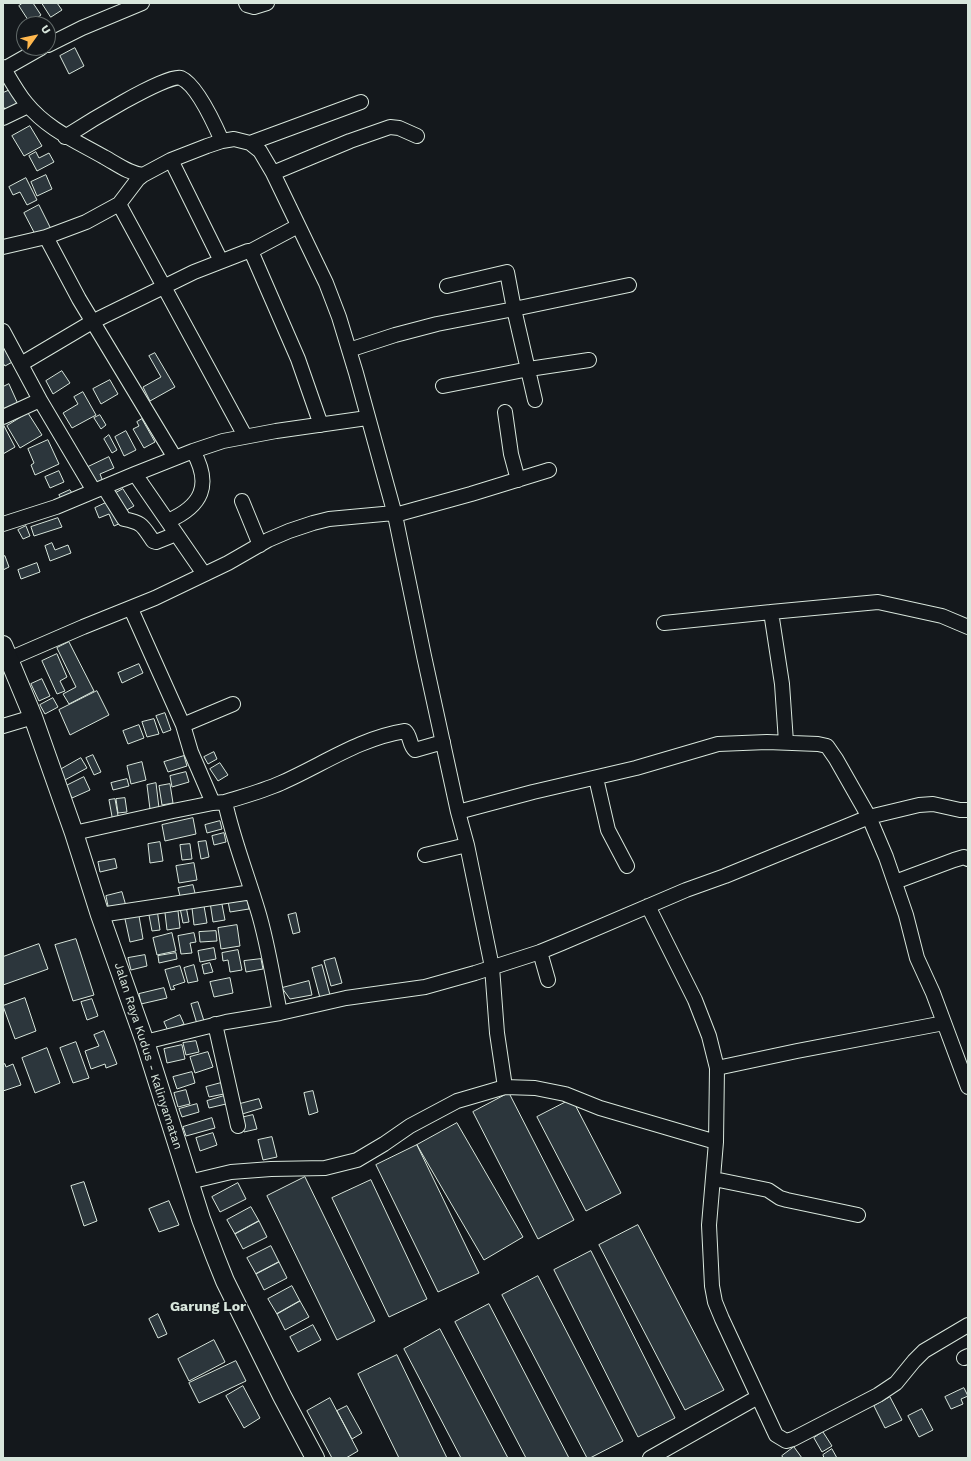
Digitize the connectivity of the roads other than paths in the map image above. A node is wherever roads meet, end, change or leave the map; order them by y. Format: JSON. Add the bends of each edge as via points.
{"nodes":[{"id":1,"x":142,"y":3,"type":"edge"},
{"id":2,"x":246,"y":3,"type":"edge"},
{"id":3,"x":267,"y":3,"type":"edge"},
{"id":4,"x":56,"y":41,"type":"edge"},
{"id":5,"x":29,"y":56,"type":"edge"},
{"id":6,"x":4,"y":72,"type":"edge"},
{"id":7,"x":361,"y":102,"type":"dead end"},
{"id":8,"x":28,"y":106,"type":"junction"},
{"id":9,"x":3,"y":118,"type":"edge"},
{"id":10,"x":417,"y":136,"type":"dead end"},
{"id":11,"x":65,"y":137,"type":"junction"},
{"id":12,"x":222,"y":141,"type":"junction"},
{"id":13,"x":250,"y":143,"type":"junction"},
{"id":14,"x":171,"y":160,"type":"junction"},
{"id":15,"x":273,"y":173,"type":"junction"},
{"id":16,"x":143,"y":175,"type":"junction"},
{"id":17,"x":119,"y":204,"type":"junction"},
{"id":18,"x":298,"y":226,"type":"junction"},
{"id":19,"x":46,"y":237,"type":"junction"},
{"id":20,"x":3,"y":247,"type":"edge"},
{"id":21,"x":252,"y":251,"type":"junction"},
{"id":22,"x":221,"y":261,"type":"junction"},
{"id":23,"x":629,"y":285,"type":"dead end"},
{"id":24,"x":447,"y":286,"type":"dead end"},
{"id":25,"x":164,"y":287,"type":"junction"},
{"id":26,"x":514,"y":309,"type":"junction"},
{"id":27,"x":92,"y":322,"type":"junction"},
{"id":28,"x":3,"y":331,"type":"edge"},
{"id":29,"x":349,"y":350,"type":"junction"},
{"id":30,"x":589,"y":360,"type":"dead end"},
{"id":31,"x":21,"y":364,"type":"junction"},
{"id":32,"x":528,"y":369,"type":"junction"},
{"id":33,"x":443,"y":386,"type":"dead end"},
{"id":34,"x":40,"y":400,"type":"junction"},
{"id":35,"x":535,"y":400,"type":"dead end"},
{"id":36,"x":505,"y":412,"type":"dead end"},
{"id":37,"x":3,"y":416,"type":"edge"},
{"id":38,"x":367,"y":418,"type":"junction"},
{"id":39,"x":321,"y":424,"type":"junction"},
{"id":40,"x":245,"y":436,"type":"junction"},
{"id":41,"x":193,"y":451,"type":"junction"},
{"id":42,"x":175,"y":458,"type":"junction"},
{"id":43,"x":549,"y":470,"type":"dead end"},
{"id":44,"x":135,"y":474,"type":"junction"},
{"id":45,"x":518,"y":480,"type":"junction"},
{"id":46,"x":99,"y":489,"type":"junction"},
{"id":47,"x":242,"y":501,"type":"dead end"},
{"id":48,"x":394,"y":514,"type":"junction"},
{"id":49,"x":168,"y":521,"type":"junction"},
{"id":50,"x":3,"y":524,"type":"edge"},
{"id":51,"x":176,"y":534,"type":"junction"},
{"id":52,"x":260,"y":545,"type":"junction"},
{"id":53,"x":204,"y":574,"type":"junction"},
{"id":54,"x":131,"y":609,"type":"junction"},
{"id":55,"x":771,"y":612,"type":"junction"},
{"id":56,"x":664,"y":623,"type":"dead end"},
{"id":57,"x":968,"y":627,"type":"edge"},
{"id":58,"x":6,"y":652,"type":"edge"},
{"id":59,"x":233,"y":704,"type":"dead end"},
{"id":60,"x":33,"y":717,"type":"junction"},
{"id":61,"x":183,"y":725,"type":"junction"},
{"id":62,"x":3,"y":726,"type":"edge"},
{"id":63,"x":443,"y":742,"type":"junction"},
{"id":64,"x":786,"y":742,"type":"junction"},
{"id":65,"x":596,"y":778,"type":"junction"},
{"id":66,"x":219,"y":802,"type":"junction"},
{"id":67,"x":968,"y":810,"type":"edge"},
{"id":68,"x":458,"y":812,"type":"junction"},
{"id":69,"x":869,"y":817,"type":"junction"},
{"id":70,"x":74,"y":833,"type":"junction"},
{"id":71,"x":467,"y":845,"type":"junction"},
{"id":72,"x":425,"y":855,"type":"dead end"},
{"id":73,"x":968,"y":859,"type":"edge"},
{"id":74,"x":627,"y":866,"type":"dead end"},
{"id":75,"x":895,"y":882,"type":"junction"},
{"id":76,"x":252,"y":892,"type":"junction"},
{"id":77,"x":648,"y":906,"type":"junction"},
{"id":78,"x":100,"y":915,"type":"junction"},
{"id":79,"x":540,"y":952,"type":"junction"},
{"id":80,"x":492,"y":967,"type":"junction"},
{"id":81,"x":548,"y":980,"type":"dead end"},
{"id":82,"x":280,"y":1013,"type":"junction"},
{"id":83,"x":944,"y":1023,"type":"junction"},
{"id":84,"x":215,"y":1024,"type":"junction"},
{"id":85,"x":145,"y":1042,"type":"junction"},
{"id":86,"x":962,"y":1053,"type":"edge"},
{"id":87,"x":717,"y":1068,"type":"junction"},
{"id":88,"x":505,"y":1087,"type":"junction"},
{"id":89,"x":968,"y":1088,"type":"edge"},
{"id":90,"x":238,"y":1126,"type":"dead end"},
{"id":91,"x":716,"y":1142,"type":"junction"},
{"id":92,"x":714,"y":1179,"type":"junction"},
{"id":93,"x":189,"y":1182,"type":"junction"},
{"id":94,"x":858,"y":1215,"type":"dead end"},
{"id":95,"x":968,"y":1325,"type":"edge"},
{"id":96,"x":758,"y":1397,"type":"junction"},
{"id":97,"x":315,"y":1458,"type":"edge"},
{"id":98,"x":650,"y":1458,"type":"edge"}],
"edges":[{"from":1,"to":4,"type":"street"},
{"from":2,"to":3,"type":"street","via":[[254,7]]},
{"from":5,"to":6,"type":"street"},
{"from":6,"to":8,"type":"street"},
{"from":7,"to":13,"type":"street"},
{"from":8,"to":9,"type":"street"},
{"from":8,"to":11,"type":"street"},
{"from":10,"to":15,"type":"street","via":[[390,127]]},
{"from":11,"to":12,"type":"street","via":[[135,96],[177,77],[183,79],[194,90],[214,122]]},
{"from":11,"to":16,"type":"street","via":[[134,174]]},
{"from":12,"to":13,"type":"street","via":[[234,139]]},
{"from":12,"to":14,"type":"street"},
{"from":13,"to":15,"type":"street","via":[[260,151]]},
{"from":14,"to":16,"type":"street"},
{"from":14,"to":22,"type":"street"},
{"from":15,"to":18,"type":"street"},
{"from":16,"to":17,"type":"street"},
{"from":17,"to":19,"type":"street","via":[[86,222]]},
{"from":17,"to":25,"type":"street"},
{"from":18,"to":21,"type":"street"},
{"from":18,"to":29,"type":"street","via":[[326,284]]},
{"from":19,"to":20,"type":"street"},
{"from":19,"to":27,"type":"street"},
{"from":21,"to":22,"type":"street"},
{"from":21,"to":39,"type":"street","via":[[298,359]]},
{"from":22,"to":25,"type":"street"},
{"from":23,"to":26,"type":"street"},
{"from":24,"to":26,"type":"street","via":[[506,269]]},
{"from":25,"to":27,"type":"street"},
{"from":25,"to":40,"type":"street"},
{"from":26,"to":29,"type":"street","via":[[430,326]]},
{"from":26,"to":32,"type":"street"},
{"from":27,"to":31,"type":"street"},
{"from":27,"to":42,"type":"street"},
{"from":28,"to":31,"type":"street"},
{"from":29,"to":38,"type":"street"},
{"from":30,"to":32,"type":"street"},
{"from":31,"to":34,"type":"street"},
{"from":32,"to":33,"type":"street"},
{"from":32,"to":35,"type":"street"},
{"from":34,"to":37,"type":"street"},
{"from":34,"to":46,"type":"street"},
{"from":36,"to":45,"type":"street"},
{"from":38,"to":39,"type":"street"},
{"from":38,"to":48,"type":"street"},
{"from":39,"to":40,"type":"street"},
{"from":40,"to":41,"type":"street"},
{"from":41,"to":42,"type":"street"},
{"from":41,"to":49,"type":"street","via":[[202,473],[202,487],[195,503]]},
{"from":42,"to":44,"type":"street"},
{"from":43,"to":45,"type":"street"},
{"from":44,"to":46,"type":"street"},
{"from":44,"to":49,"type":"street"},
{"from":45,"to":48,"type":"street"},
{"from":46,"to":50,"type":"street","via":[[56,507]]},
{"from":46,"to":51,"type":"street","via":[[124,519],[135,520],[143,526],[153,541]]},
{"from":47,"to":52,"type":"street"},
{"from":48,"to":52,"type":"street","via":[[340,517],[313,523]]},
{"from":48,"to":63,"type":"street"},
{"from":49,"to":51,"type":"street"},
{"from":51,"to":53,"type":"street"},
{"from":52,"to":53,"type":"street"},
{"from":53,"to":54,"type":"street"},
{"from":54,"to":58,"type":"street"},
{"from":54,"to":61,"type":"street"},
{"from":55,"to":56,"type":"street"},
{"from":55,"to":57,"type":"street","via":[[878,602],[942,616]]},
{"from":55,"to":64,"type":"street","via":[[782,684]]},
{"from":58,"to":60,"type":"main road","name":"Jalan Raya Kudus - Kalinyamatan"},
{"from":59,"to":61,"type":"street"},
{"from":60,"to":62,"type":"street"},
{"from":60,"to":70,"type":"main road","name":"Jalan Raya Kudus - Kalinyamatan"},
{"from":61,"to":66,"type":"street","via":[[191,752]]},
{"from":63,"to":66,"type":"street","via":[[415,750],[408,733],[399,732],[341,752],[280,784]]},
{"from":63,"to":68,"type":"street"},
{"from":64,"to":65,"type":"street","via":[[718,744]]},
{"from":64,"to":69,"type":"street","via":[[826,746]]},
{"from":65,"to":68,"type":"street"},
{"from":65,"to":74,"type":"street","via":[[608,830]]},
{"from":66,"to":70,"type":"street"},
{"from":66,"to":76,"type":"street","via":[[229,822]]},
{"from":67,"to":69,"type":"street","via":[[933,804]]},
{"from":68,"to":71,"type":"street"},
{"from":69,"to":75,"type":"street"},
{"from":69,"to":77,"type":"street"},
{"from":70,"to":78,"type":"main road","name":"Jalan Raya Kudus - Kalinyamatan"},
{"from":71,"to":72,"type":"street"},
{"from":71,"to":80,"type":"street"},
{"from":73,"to":75,"type":"street","via":[[964,857],[954,860]]},
{"from":75,"to":83,"type":"street","via":[[917,958]]},
{"from":76,"to":78,"type":"street"},
{"from":76,"to":82,"type":"street","via":[[268,951]]},
{"from":77,"to":79,"type":"street"},
{"from":77,"to":87,"type":"street","via":[[695,1000],[709,1036]]},
{"from":78,"to":85,"type":"main road","name":"Jalan Raya Kudus - Kalinyamatan"},
{"from":79,"to":80,"type":"street"},
{"from":79,"to":81,"type":"street"},
{"from":80,"to":82,"type":"street","via":[[424,987],[346,998]]},
{"from":80,"to":88,"type":"street","via":[[497,1033]]},
{"from":82,"to":84,"type":"street"},
{"from":83,"to":86,"type":"street"},
{"from":83,"to":87,"type":"street"},
{"from":84,"to":85,"type":"street"},
{"from":84,"to":90,"type":"street"},
{"from":85,"to":93,"type":"main road","name":"Jalan Raya Kudus - Kalinyamatan"},
{"from":86,"to":89,"type":"street"},
{"from":87,"to":91,"type":"street"},
{"from":88,"to":91,"type":"street","via":[[535,1088],[565,1094],[600,1108]]},
{"from":88,"to":93,"type":"street","via":[[457,1101],[410,1126],[357,1160],[325,1168],[231,1172]]},
{"from":91,"to":92,"type":"street"},
{"from":92,"to":94,"type":"street","via":[[768,1190],[780,1198]]},
{"from":92,"to":96,"type":"street","via":[[709,1225],[715,1302]]},
{"from":93,"to":97,"type":"main road","name":"Jalan Raya Kudus - Kalinyamatan","via":[[225,1281]]},
{"from":95,"to":96,"type":"street","via":[[924,1351],[896,1383],[878,1395],[793,1439],[786,1441],[776,1435]]},
{"from":96,"to":98,"type":"street"}]}
